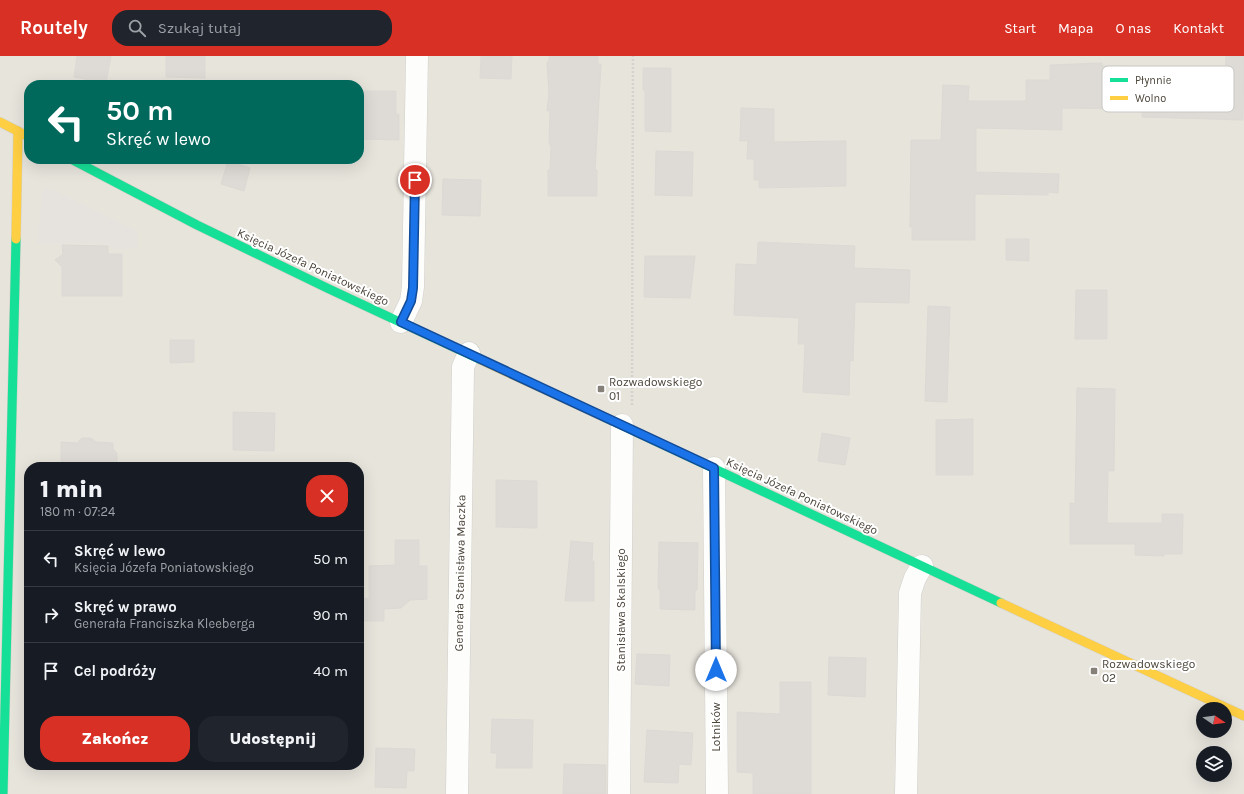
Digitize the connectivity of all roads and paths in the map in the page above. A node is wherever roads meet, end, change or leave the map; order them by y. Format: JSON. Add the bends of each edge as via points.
{"nodes":[{"id":1,"x":417,"y":56,"type":"edge"},
{"id":2,"x":633,"y":56,"type":"edge"},
{"id":3,"x":0,"y":122,"type":"edge"},
{"id":4,"x":18,"y":131,"type":"junction"},
{"id":5,"x":24,"y":134,"type":"edge"},
{"id":6,"x":81,"y":164,"type":"edge"},
{"id":7,"x":401,"y":322,"type":"junction"},
{"id":8,"x":469,"y":353,"type":"junction"},
{"id":9,"x":626,"y":427,"type":"junction"},
{"id":10,"x":714,"y":468,"type":"junction"},
{"id":11,"x":922,"y":566,"type":"junction"},
{"id":12,"x":1244,"y":716,"type":"edge"},
{"id":13,"x":3,"y":794,"type":"edge"},
{"id":14,"x":457,"y":794,"type":"edge"},
{"id":15,"x":619,"y":794,"type":"edge"},
{"id":16,"x":717,"y":794,"type":"edge"},
{"id":17,"x":906,"y":794,"type":"edge"}],
"edges":[{"from":1,"to":7,"type":"street","via":[[413,288],[411,301]]},
{"from":2,"to":9,"type":"path","via":[[632,407]]},
{"from":3,"to":4,"type":"street"},
{"from":4,"to":5,"type":"street"},
{"from":4,"to":13,"type":"street"},
{"from":6,"to":7,"type":"street","name":"Księcia Józefa Poniatowskiego","via":[[197,225]]},
{"from":7,"to":8,"type":"street","name":"Księcia Józefa Poniatowskiego"},
{"from":8,"to":9,"type":"street","name":"Księcia Józefa Poniatowskiego"},
{"from":8,"to":14,"type":"street","name":"Generała Stanisława Maczka","via":[[463,367]]},
{"from":9,"to":10,"type":"street","name":"Księcia Józefa Poniatowskiego"},
{"from":9,"to":15,"type":"street","name":"Stanisława Skalskiego"},
{"from":10,"to":11,"type":"street","name":"Księcia Józefa Poniatowskiego"},
{"from":10,"to":16,"type":"street","name":"Lotników"},
{"from":11,"to":12,"type":"street","name":"Księcia Józefa Poniatowskiego"},
{"from":11,"to":17,"type":"street","via":[[910,592]]}]}
